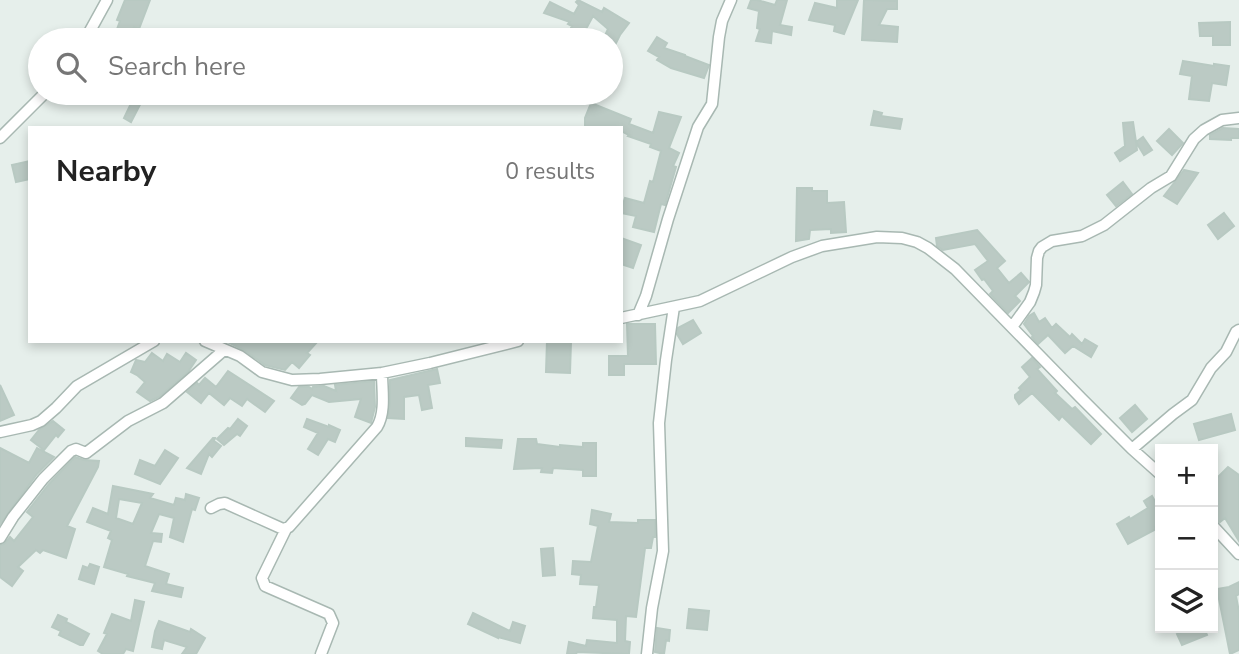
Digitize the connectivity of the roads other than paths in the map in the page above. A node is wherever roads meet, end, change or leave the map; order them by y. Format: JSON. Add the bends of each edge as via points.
{"nodes":[{"id":1,"x":107,"y":0,"type":"edge"},
{"id":2,"x":731,"y":0,"type":"edge"},
{"id":3,"x":92,"y":28,"type":"edge"},
{"id":4,"x":34,"y":105,"type":"edge"},
{"id":5,"x":1239,"y":118,"type":"edge"},
{"id":6,"x":0,"y":138,"type":"edge"},
{"id":7,"x":674,"y":307,"type":"junction"},
{"id":8,"x":638,"y":315,"type":"junction"},
{"id":9,"x":623,"y":318,"type":"edge"},
{"id":10,"x":1012,"y":327,"type":"junction"},
{"id":11,"x":1239,"y":330,"type":"edge"},
{"id":12,"x":151,"y":343,"type":"edge"},
{"id":13,"x":209,"y":343,"type":"edge"},
{"id":14,"x":510,"y":343,"type":"edge"},
{"id":15,"x":224,"y":350,"type":"junction"},
{"id":16,"x":382,"y":373,"type":"junction"},
{"id":17,"x":0,"y":432,"type":"edge"},
{"id":18,"x":1132,"y":449,"type":"junction"},
{"id":19,"x":1155,"y":470,"type":"edge"},
{"id":20,"x":211,"y":508,"type":"dead end"},
{"id":21,"x":286,"y":529,"type":"junction"},
{"id":22,"x":1218,"y":531,"type":"edge"},
{"id":23,"x":0,"y":538,"type":"edge"},
{"id":24,"x":1239,"y":554,"type":"edge"},
{"id":25,"x":321,"y":654,"type":"edge"},
{"id":26,"x":647,"y":654,"type":"edge"}],
"edges":[{"from":1,"to":3,"type":"street"},
{"from":2,"to":8,"type":"street","via":[[719,37],[712,104],[698,127]]},
{"from":4,"to":6,"type":"street"},
{"from":5,"to":10,"type":"street","via":[[1222,120],[1204,130],[1171,176],[1104,225],[1044,245],[1039,251],[1034,292]]},
{"from":7,"to":8,"type":"street"},
{"from":7,"to":10,"type":"street","via":[[700,301],[822,246],[890,237],[928,248]]},
{"from":7,"to":26,"type":"street","via":[[659,423],[663,551]]},
{"from":8,"to":9,"type":"street"},
{"from":10,"to":18,"type":"street"},
{"from":11,"to":18,"type":"street","via":[[1192,400]]},
{"from":12,"to":17,"type":"street","via":[[77,386],[41,421]]},
{"from":13,"to":15,"type":"street"},
{"from":14,"to":16,"type":"street"},
{"from":15,"to":16,"type":"street","via":[[262,372],[292,380]]},
{"from":15,"to":23,"type":"street","via":[[163,403],[128,421],[86,453],[71,451],[43,479]]},
{"from":16,"to":21,"type":"street","via":[[377,427]]},
{"from":18,"to":19,"type":"street"},
{"from":20,"to":21,"type":"street","via":[[225,503]]},
{"from":21,"to":25,"type":"street","via":[[262,583],[329,614],[333,623]]},
{"from":22,"to":24,"type":"street"}]}
